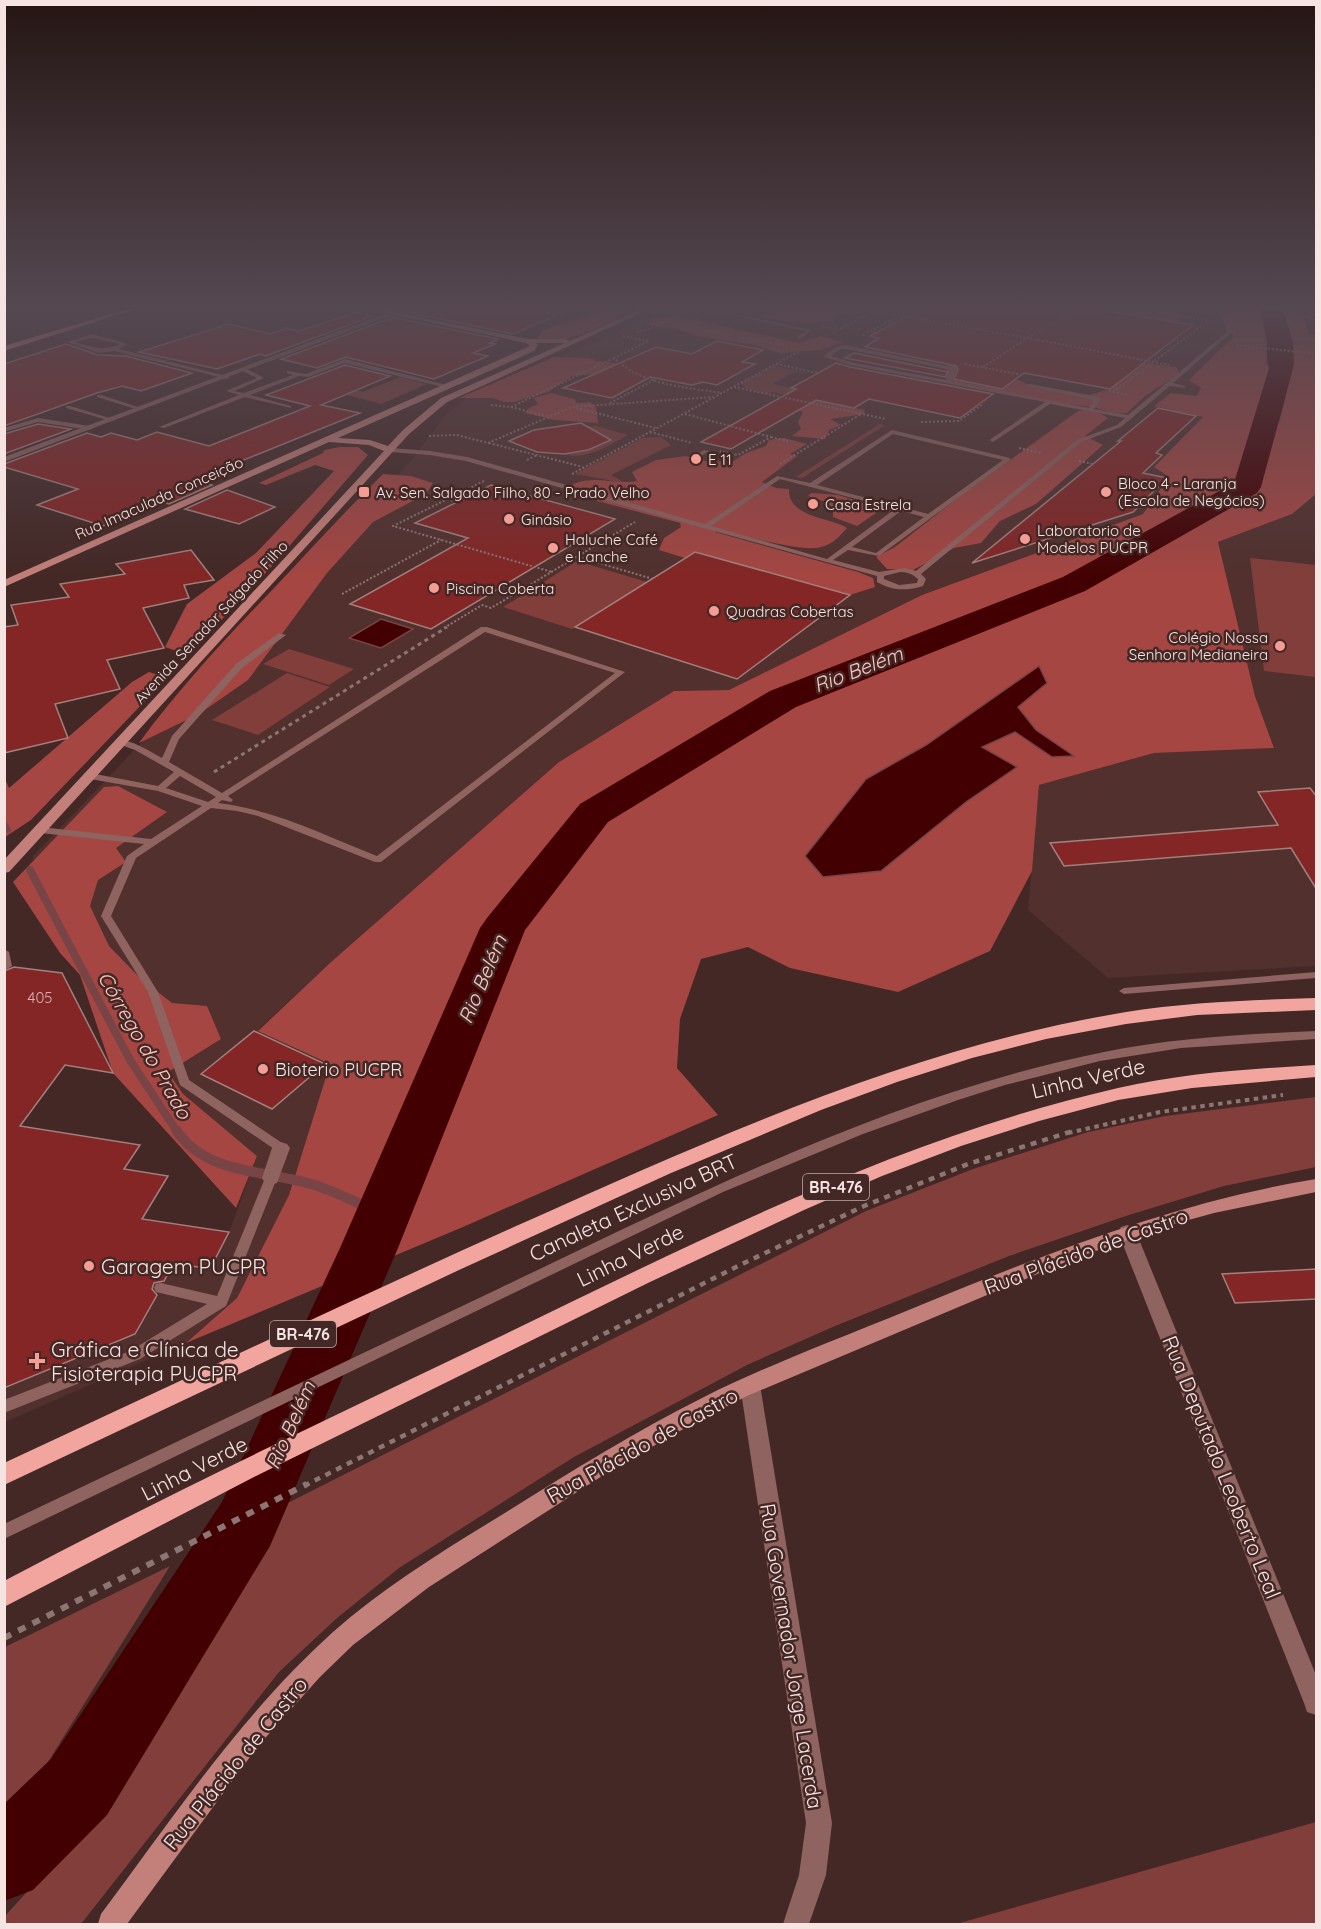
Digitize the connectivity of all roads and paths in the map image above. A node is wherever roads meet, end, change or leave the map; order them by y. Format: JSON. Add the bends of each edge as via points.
{"nodes":[{"id":1,"x":109,"y":399,"type":"edge"},
{"id":2,"x":168,"y":399,"type":"edge"},
{"id":3,"x":235,"y":399,"type":"edge"},
{"id":4,"x":260,"y":399,"type":"edge"},
{"id":5,"x":417,"y":399,"type":"edge"},
{"id":6,"x":446,"y":399,"type":"edge"},
{"id":7,"x":528,"y":399,"type":"edge"},
{"id":8,"x":617,"y":399,"type":"edge"},
{"id":9,"x":679,"y":399,"type":"edge"},
{"id":10,"x":711,"y":399,"type":"edge"},
{"id":11,"x":791,"y":399,"type":"edge"},
{"id":12,"x":991,"y":399,"type":"edge"},
{"id":13,"x":1033,"y":399,"type":"edge"},
{"id":14,"x":1098,"y":399,"type":"edge"},
{"id":15,"x":1150,"y":399,"type":"edge"},
{"id":16,"x":1049,"y":402,"type":"junction"},
{"id":17,"x":609,"y":403,"type":"junction"},
{"id":18,"x":491,"y":405,"type":"dead end"},
{"id":19,"x":68,"y":406,"type":"dead end"},
{"id":20,"x":289,"y":407,"type":"dead end"},
{"id":21,"x":511,"y":407,"type":"junction"},
{"id":22,"x":572,"y":407,"type":"junction"},
{"id":23,"x":141,"y":409,"type":"junction"},
{"id":24,"x":1090,"y":410,"type":"junction"},
{"id":25,"x":683,"y":414,"type":"junction"},
{"id":26,"x":546,"y":416,"type":"junction"},
{"id":27,"x":1129,"y":417,"type":"junction"},
{"id":28,"x":112,"y":420,"type":"junction"},
{"id":29,"x":890,"y":420,"type":"dead end"},
{"id":30,"x":958,"y":421,"type":"junction"},
{"id":31,"x":911,"y":422,"type":"dead end"},
{"id":32,"x":951,"y":426,"type":"dead end"},
{"id":33,"x":162,"y":427,"type":"dead end"},
{"id":34,"x":90,"y":428,"type":"junction"},
{"id":35,"x":657,"y":428,"type":"junction"},
{"id":36,"x":4,"y":430,"type":"edge"},
{"id":37,"x":758,"y":434,"type":"dead end"},
{"id":38,"x":428,"y":436,"type":"dead end"},
{"id":39,"x":771,"y":437,"type":"dead end"},
{"id":40,"x":993,"y":440,"type":"dead end"},
{"id":41,"x":322,"y":441,"type":"junction"},
{"id":42,"x":788,"y":441,"type":"dead end"},
{"id":43,"x":488,"y":443,"type":"junction"},
{"id":44,"x":1009,"y":446,"type":"dead end"},
{"id":45,"x":390,"y":450,"type":"junction"},
{"id":46,"x":706,"y":451,"type":"dead end"},
{"id":47,"x":1043,"y":453,"type":"dead end"},
{"id":48,"x":699,"y":455,"type":"dead end"},
{"id":49,"x":4,"y":460,"type":"edge"},
{"id":50,"x":584,"y":467,"type":"junction"},
{"id":51,"x":484,"y":480,"type":"dead end"},
{"id":52,"x":553,"y":484,"type":"junction"},
{"id":53,"x":812,"y":485,"type":"junction"},
{"id":54,"x":446,"y":499,"type":"junction"},
{"id":55,"x":457,"y":502,"type":"dead end"},
{"id":56,"x":901,"y":508,"type":"junction"},
{"id":57,"x":929,"y":516,"type":"junction"},
{"id":58,"x":705,"y":527,"type":"junction"},
{"id":59,"x":581,"y":539,"type":"dead end"},
{"id":60,"x":441,"y":540,"type":"junction"},
{"id":61,"x":599,"y":544,"type":"dead end"},
{"id":62,"x":848,"y":548,"type":"junction"},
{"id":63,"x":577,"y":557,"type":"dead end"},
{"id":64,"x":828,"y":561,"type":"junction"},
{"id":65,"x":552,"y":572,"type":"dead end"},
{"id":66,"x":881,"y":574,"type":"junction"},
{"id":67,"x":917,"y":574,"type":"junction"},
{"id":68,"x":653,"y":579,"type":"dead end"},
{"id":69,"x":4,"y":584,"type":"edge"},
{"id":70,"x":342,"y":594,"type":"dead end"},
{"id":71,"x":282,"y":635,"type":"dead end"},
{"id":72,"x":122,"y":742,"type":"junction"},
{"id":73,"x":164,"y":763,"type":"junction"},
{"id":74,"x":179,"y":772,"type":"junction"},
{"id":75,"x":90,"y":776,"type":"junction"},
{"id":76,"x":160,"y":789,"type":"junction"},
{"id":77,"x":223,"y":796,"type":"junction"},
{"id":78,"x":209,"y":805,"type":"junction"},
{"id":79,"x":237,"y":808,"type":"junction"},
{"id":80,"x":40,"y":830,"type":"junction"},
{"id":81,"x":152,"y":842,"type":"junction"},
{"id":82,"x":4,"y":869,"type":"edge"},
{"id":83,"x":4,"y":952,"type":"edge"},
{"id":84,"x":7,"y":966,"type":"dead end"},
{"id":85,"x":1317,"y":975,"type":"edge"},
{"id":86,"x":1124,"y":991,"type":"dead end"},
{"id":87,"x":1317,"y":1004,"type":"edge"},
{"id":88,"x":1317,"y":1035,"type":"edge"},
{"id":89,"x":1317,"y":1071,"type":"edge"},
{"id":90,"x":1294,"y":1094,"type":"dead end"},
{"id":91,"x":281,"y":1148,"type":"joint"},
{"id":92,"x":272,"y":1178,"type":"joint"},
{"id":93,"x":1317,"y":1186,"type":"edge"},
{"id":94,"x":1127,"y":1232,"type":"junction"},
{"id":95,"x":161,"y":1288,"type":"dead end"},
{"id":96,"x":221,"y":1302,"type":"junction"},
{"id":97,"x":750,"y":1385,"type":"junction"},
{"id":98,"x":4,"y":1407,"type":"edge"},
{"id":99,"x":4,"y":1474,"type":"edge"},
{"id":100,"x":4,"y":1532,"type":"edge"},
{"id":101,"x":4,"y":1594,"type":"edge"},
{"id":102,"x":4,"y":1638,"type":"edge"},
{"id":103,"x":1317,"y":1703,"type":"edge"},
{"id":104,"x":111,"y":1924,"type":"edge"},
{"id":105,"x":796,"y":1924,"type":"edge"}],
"edges":[{"from":1,"to":23,"type":"lane"},
{"from":2,"to":23,"type":"street"},
{"from":3,"to":33,"type":"lane"},
{"from":4,"to":20,"type":"lane"},
{"from":5,"to":41,"type":"main road","name":"Rua Imaculada Conceição"},
{"from":6,"to":45,"type":"main road","name":"Avenida Senador Salgado Filho"},
{"from":7,"to":21,"type":"path"},
{"from":8,"to":17,"type":"path"},
{"from":9,"to":17,"type":"path"},
{"from":10,"to":25,"type":"path"},
{"from":11,"to":29,"type":"path"},
{"from":12,"to":30,"type":"path"},
{"from":13,"to":16,"type":"lane"},
{"from":14,"to":24,"type":"lane"},
{"from":15,"to":27,"type":"lane"},
{"from":16,"to":24,"type":"lane"},
{"from":16,"to":40,"type":"lane"},
{"from":17,"to":22,"type":"path"},
{"from":18,"to":21,"type":"path"},
{"from":19,"to":28,"type":"lane"},
{"from":21,"to":26,"type":"path"},
{"from":22,"to":26,"type":"path"},
{"from":22,"to":35,"type":"path"},
{"from":23,"to":28,"type":"street"},
{"from":24,"to":27,"type":"lane"},
{"from":25,"to":35,"type":"path"},
{"from":25,"to":37,"type":"path"},
{"from":26,"to":43,"type":"path"},
{"from":27,"to":67,"type":"lane","via":[[1119,426],[1079,441]]},
{"from":28,"to":34,"type":"street"},
{"from":30,"to":31,"type":"path"},
{"from":30,"to":32,"type":"path"},
{"from":34,"to":36,"type":"lane","via":[[38,420]]},
{"from":34,"to":49,"type":"street"},
{"from":35,"to":50,"type":"path"},
{"from":38,"to":43,"type":"path","via":[[457,435]]},
{"from":39,"to":42,"type":"path"},
{"from":41,"to":45,"type":"main road","via":[[360,441]]},
{"from":41,"to":69,"type":"main road","name":"Rua Imaculada Conceição"},
{"from":43,"to":50,"type":"path"},
{"from":44,"to":47,"type":"path"},
{"from":45,"to":52,"type":"lane","via":[[466,459]]},
{"from":45,"to":72,"type":"main road","name":"Avenida Senador Salgado Filho"},
{"from":46,"to":48,"type":"lane"},
{"from":50,"to":52,"type":"path"},
{"from":51,"to":54,"type":"path"},
{"from":52,"to":58,"type":"lane"},
{"from":53,"to":56,"type":"lane"},
{"from":53,"to":57,"type":"lane","via":[[892,432],[1008,459]]},
{"from":53,"to":58,"type":"lane","via":[[779,477]]},
{"from":54,"to":55,"type":"path"},
{"from":54,"to":60,"type":"path","via":[[393,526]]},
{"from":56,"to":57,"type":"lane"},
{"from":56,"to":62,"type":"lane"},
{"from":57,"to":62,"type":"lane","via":[[876,555]]},
{"from":58,"to":64,"type":"lane"},
{"from":59,"to":61,"type":"path"},
{"from":60,"to":65,"type":"path"},
{"from":60,"to":70,"type":"path"},
{"from":62,"to":64,"type":"lane"},
{"from":63,"to":68,"type":"path"},
{"from":64,"to":66,"type":"lane"},
{"from":66,"to":67,"type":"lane","via":[[898,570]]},
{"from":66,"to":67,"type":"lane","via":[[880,580],[886,585],[904,588],[920,584],[922,579]]},
{"from":71,"to":73,"type":"lane","via":[[239,666],[175,738]]},
{"from":72,"to":73,"type":"lane"},
{"from":72,"to":75,"type":"main road","name":"Avenida Senador Salgado Filho"},
{"from":73,"to":74,"type":"lane"},
{"from":74,"to":76,"type":"lane"},
{"from":74,"to":77,"type":"lane"},
{"from":75,"to":76,"type":"lane"},
{"from":75,"to":80,"type":"main road","name":"Avenida Senador Salgado Filho"},
{"from":76,"to":78,"type":"lane"},
{"from":77,"to":78,"type":"lane"},
{"from":77,"to":79,"type":"lane"},
{"from":77,"to":79,"type":"lane","via":[[484,629],[621,672],[378,860],[300,828]]},
{"from":78,"to":79,"type":"lane"},
{"from":78,"to":81,"type":"lane"},
{"from":80,"to":81,"type":"lane"},
{"from":80,"to":82,"type":"main road","name":"Avenida Senador Salgado Filho"},
{"from":81,"to":91,"type":"lane","via":[[132,856],[106,916],[153,992],[184,1082]]},
{"from":83,"to":84,"type":"lane"},
{"from":85,"to":86,"type":"lane"},
{"from":87,"to":99,"type":"highway","number":"BR-476","via":[[1188,1011],[1067,1029],[936,1064],[849,1093],[750,1130]]},
{"from":88,"to":100,"type":"lane","name":"Canaleta Exclusiva BRT","via":[[1178,1045],[1102,1057],[1043,1071],[832,1141],[729,1185]]},
{"from":89,"to":101,"type":"highway","name":"Linha Verde","number":"BR-476","via":[[1121,1094],[950,1144],[833,1189],[388,1401]]},
{"from":90,"to":102,"type":"path","via":[[1160,1112],[1094,1126],[968,1164],[864,1206],[740,1264]]},
{"from":91,"to":92,"type":"street"},
{"from":92,"to":96,"type":"lane"},
{"from":93,"to":94,"type":"main road","name":"Rua Plácido de Castro","via":[[1204,1208]]},
{"from":94,"to":97,"type":"main road","name":"Rua Plácido de Castro","via":[[1053,1258]]},
{"from":94,"to":103,"type":"street","name":"Rua Deputado Leoberto Leal"},
{"from":95,"to":96,"type":"lane"},
{"from":96,"to":98,"type":"lane","via":[[135,1355]]},
{"from":97,"to":104,"type":"main road","name":"Rua Plácido de Castro","via":[[680,1420],[570,1484],[393,1598],[345,1636],[265,1720]]},
{"from":97,"to":105,"type":"street","name":"Rua Governador Jorge Lacerda","via":[[819,1822],[817,1855]]}]}
